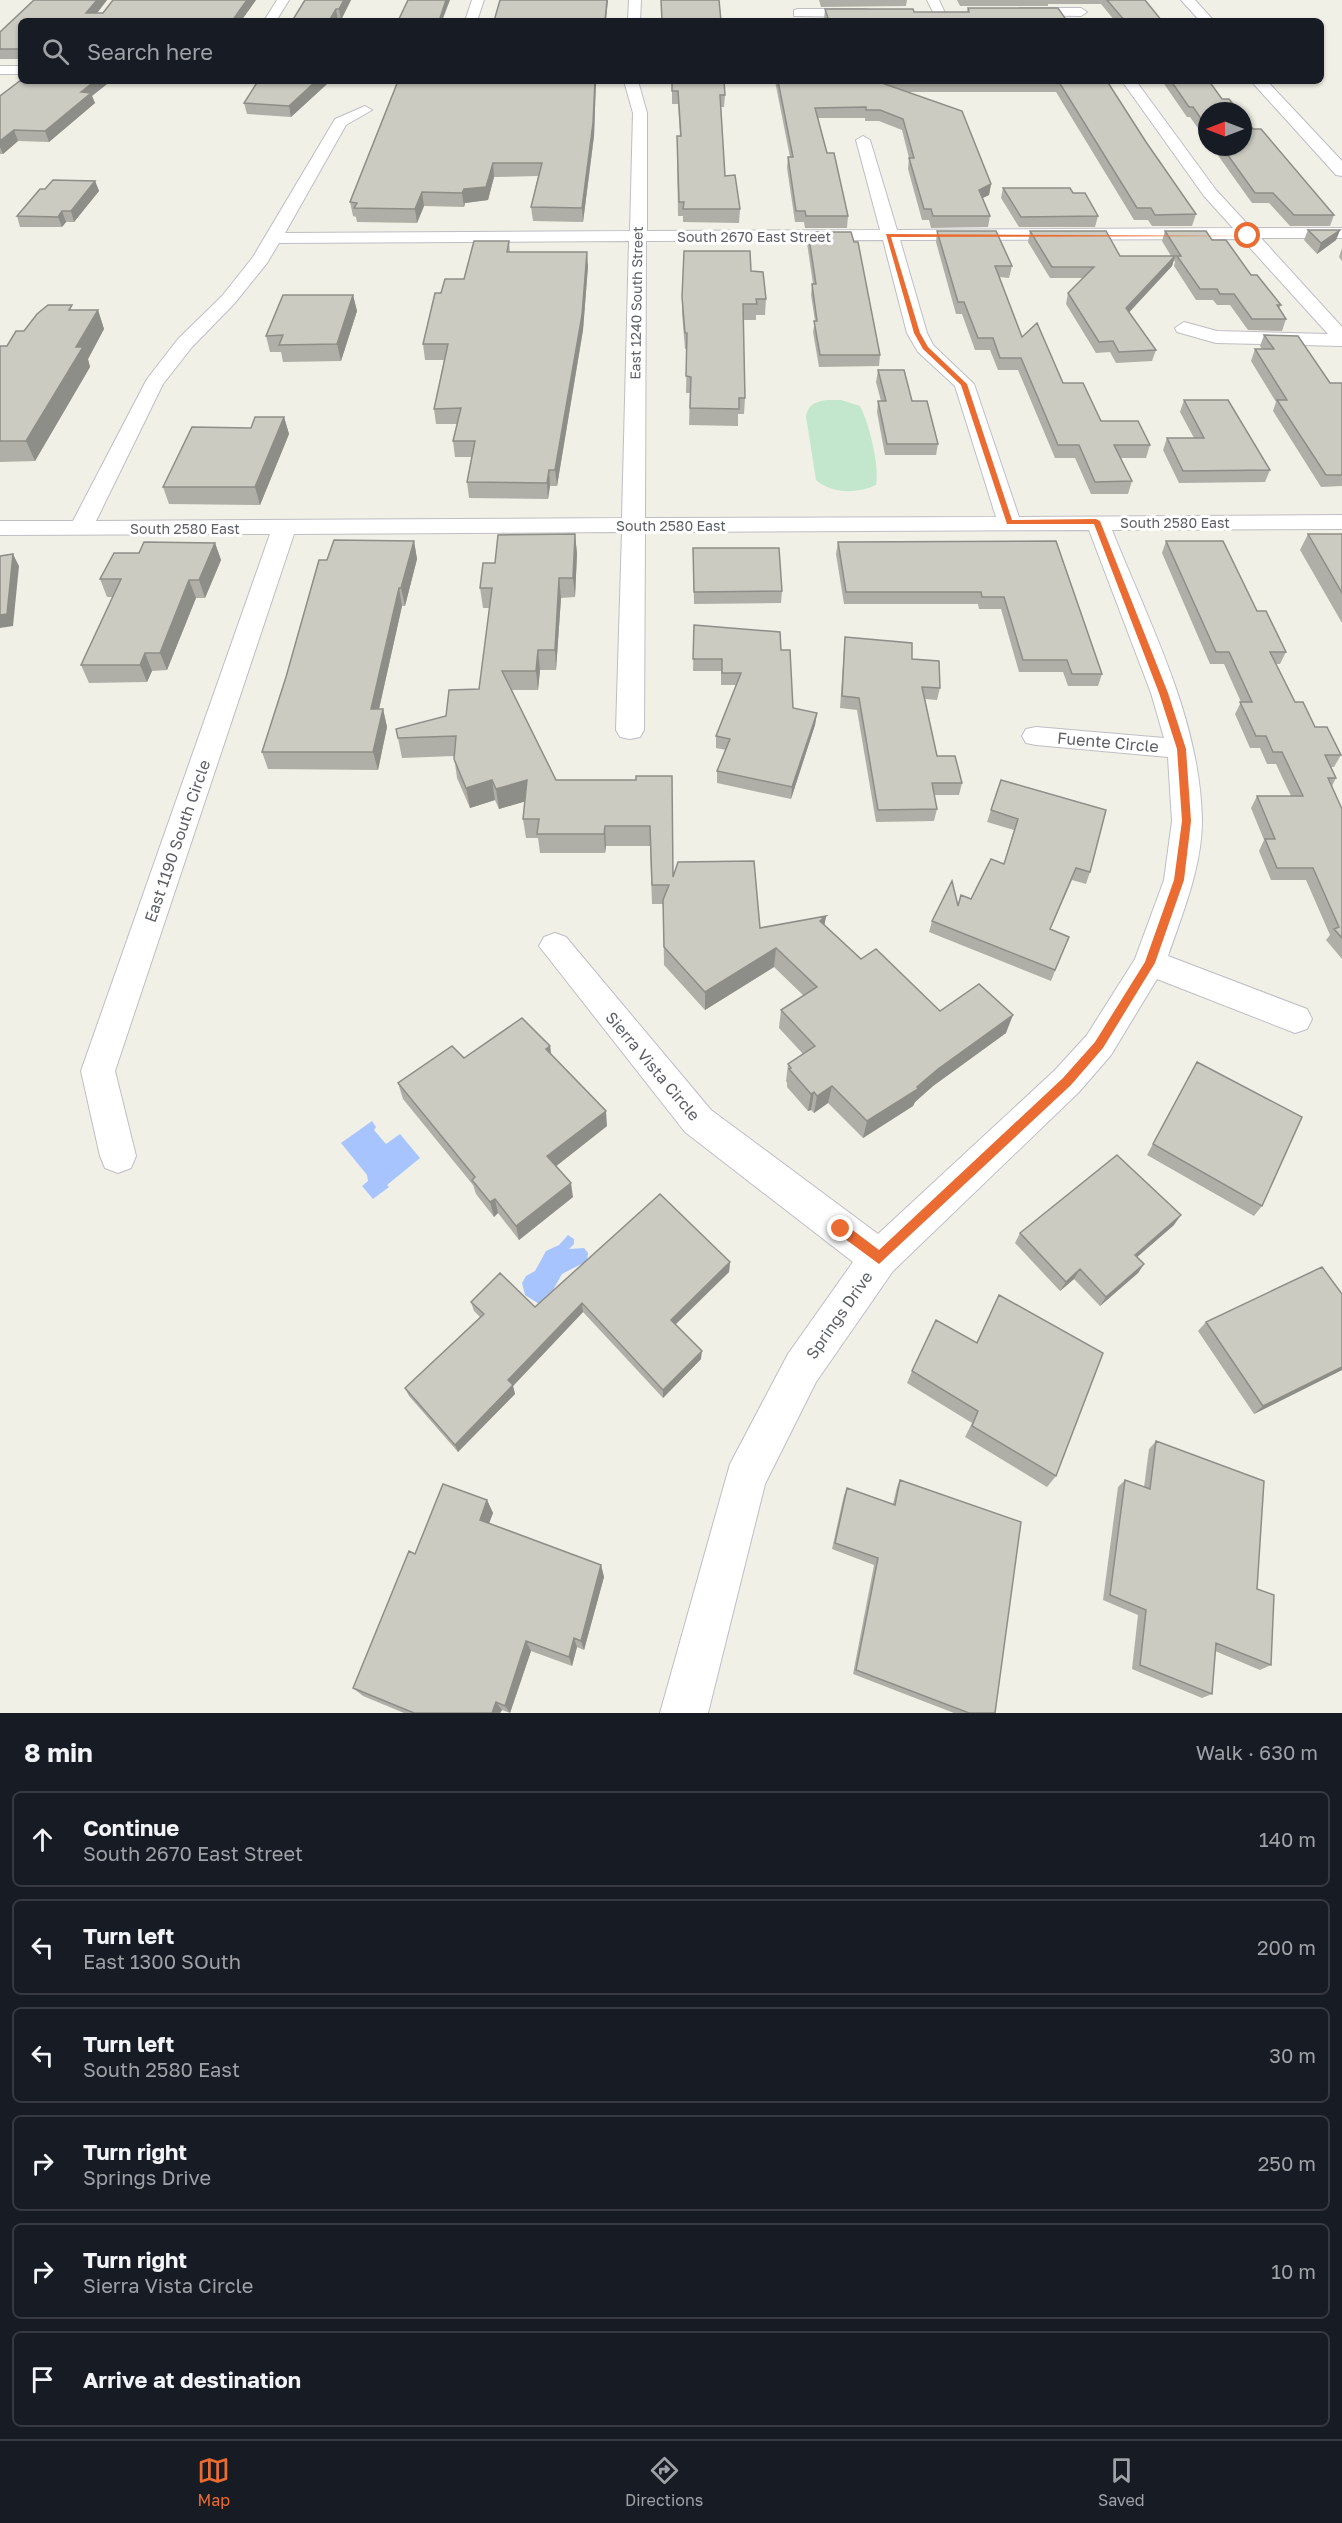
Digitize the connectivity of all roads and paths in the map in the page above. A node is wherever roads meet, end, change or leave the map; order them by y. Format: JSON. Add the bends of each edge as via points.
{"nodes":[{"id":1,"x":283,"y":0,"type":"edge"},
{"id":2,"x":478,"y":0,"type":"edge"},
{"id":3,"x":635,"y":0,"type":"edge"},
{"id":4,"x":794,"y":0,"type":"edge"},
{"id":5,"x":933,"y":0,"type":"edge"},
{"id":6,"x":1073,"y":0,"type":"edge"},
{"id":7,"x":1188,"y":0,"type":"edge"},
{"id":8,"x":1009,"y":12,"type":"edge"},
{"id":9,"x":881,"y":13,"type":"edge"},
{"id":10,"x":939,"y":13,"type":"edge"},
{"id":11,"x":799,"y":17,"type":"edge"},
{"id":12,"x":1084,"y":17,"type":"edge"},
{"id":13,"x":272,"y":18,"type":"edge"},
{"id":14,"x":472,"y":18,"type":"edge"},
{"id":15,"x":634,"y":18,"type":"edge"},
{"id":16,"x":1204,"y":18,"type":"edge"},
{"id":17,"x":0,"y":70,"type":"edge"},
{"id":18,"x":18,"y":70,"type":"edge"},
{"id":19,"x":632,"y":84,"type":"edge"},
{"id":20,"x":1131,"y":84,"type":"edge"},
{"id":21,"x":1262,"y":84,"type":"edge"},
{"id":22,"x":365,"y":110,"type":"dead end"},
{"id":23,"x":863,"y":140,"type":"dead end"},
{"id":24,"x":1342,"y":171,"type":"edge"},
{"id":25,"x":1342,"y":233,"type":"edge"},
{"id":26,"x":888,"y":236,"type":"junction"},
{"id":27,"x":1248,"y":236,"type":"junction"},
{"id":28,"x":637,"y":237,"type":"junction"},
{"id":29,"x":273,"y":238,"type":"junction"},
{"id":30,"x":1184,"y":328,"type":"dead end"},
{"id":31,"x":1342,"y":339,"type":"edge"},
{"id":32,"x":1096,"y":521,"type":"junction"},
{"id":33,"x":1009,"y":522,"type":"junction"},
{"id":34,"x":1342,"y":522,"type":"edge"},
{"id":35,"x":632,"y":526,"type":"junction"},
{"id":36,"x":0,"y":528,"type":"edge"},
{"id":37,"x":81,"y":528,"type":"junction"},
{"id":38,"x":284,"y":528,"type":"junction"},
{"id":39,"x":630,"y":730,"type":"dead end"},
{"id":40,"x":1036,"y":736,"type":"dead end"},
{"id":41,"x":1181,"y":749,"type":"junction"},
{"id":42,"x":555,"y":946,"type":"dead end"},
{"id":43,"x":1150,"y":963,"type":"junction"},
{"id":44,"x":1295,"y":1019,"type":"dead end"},
{"id":45,"x":118,"y":1156,"type":"dead end"},
{"id":46,"x":879,"y":1258,"type":"junction"},
{"id":47,"x":684,"y":1713,"type":"edge"}],
"edges":[{"from":1,"to":13,"type":"street"},
{"from":2,"to":14,"type":"street"},
{"from":3,"to":15,"type":"street"},
{"from":4,"to":11,"type":"street"},
{"from":5,"to":10,"type":"street"},
{"from":6,"to":12,"type":"street"},
{"from":7,"to":16,"type":"main road"},
{"from":8,"to":12,"type":"street"},
{"from":9,"to":11,"type":"street"},
{"from":17,"to":18,"type":"street"},
{"from":19,"to":28,"type":"street","name":"East 1240 South Street","via":[[640,113]]},
{"from":20,"to":27,"type":"street","via":[[1194,173]]},
{"from":21,"to":24,"type":"main road"},
{"from":22,"to":29,"type":"street","via":[[340,122]]},
{"from":23,"to":26,"type":"street"},
{"from":25,"to":27,"type":"street","name":"South 2670 East Street"},
{"from":26,"to":27,"type":"street","name":"South 2670 East Street"},
{"from":26,"to":28,"type":"street","name":"South 2670 East Street"},
{"from":26,"to":33,"type":"street","via":[[917,333],[926,348],[964,384]]},
{"from":27,"to":31,"type":"street"},
{"from":28,"to":29,"type":"street","name":"South 2670 East Street"},
{"from":28,"to":35,"type":"street","name":"East 1240 South Street"},
{"from":29,"to":37,"type":"street","via":[[228,300],[185,343],[154,383]]},
{"from":30,"to":31,"type":"street","via":[[1216,338]]},
{"from":32,"to":33,"type":"street","name":"South 2580 East"},
{"from":32,"to":34,"type":"street","name":"South 2580 East"},
{"from":32,"to":41,"type":"street","name":"Springs Drive","via":[[1164,693]]},
{"from":33,"to":35,"type":"street","name":"South 2580 East"},
{"from":35,"to":38,"type":"street","name":"South 2580 East"},
{"from":35,"to":39,"type":"street","name":"East 1240 South Street"},
{"from":36,"to":37,"type":"street","name":"South 2580 East"},
{"from":37,"to":38,"type":"street","name":"South 2580 East"},
{"from":38,"to":45,"type":"street","name":"East 1190 South Circle","via":[[98,1071]]},
{"from":40,"to":41,"type":"street","name":"Fuente Circle"},
{"from":41,"to":43,"type":"street","name":"Springs Drive","via":[[1186,821],[1179,880]]},
{"from":42,"to":46,"type":"street","name":"Sierra Vista Circle","via":[[698,1121]]},
{"from":43,"to":44,"type":"street"},
{"from":43,"to":46,"type":"street","name":"Springs Drive","via":[[1099,1045],[1067,1081]]},
{"from":46,"to":47,"type":"street","name":"Springs Drive","via":[[802,1368],[745,1479]]}]}
